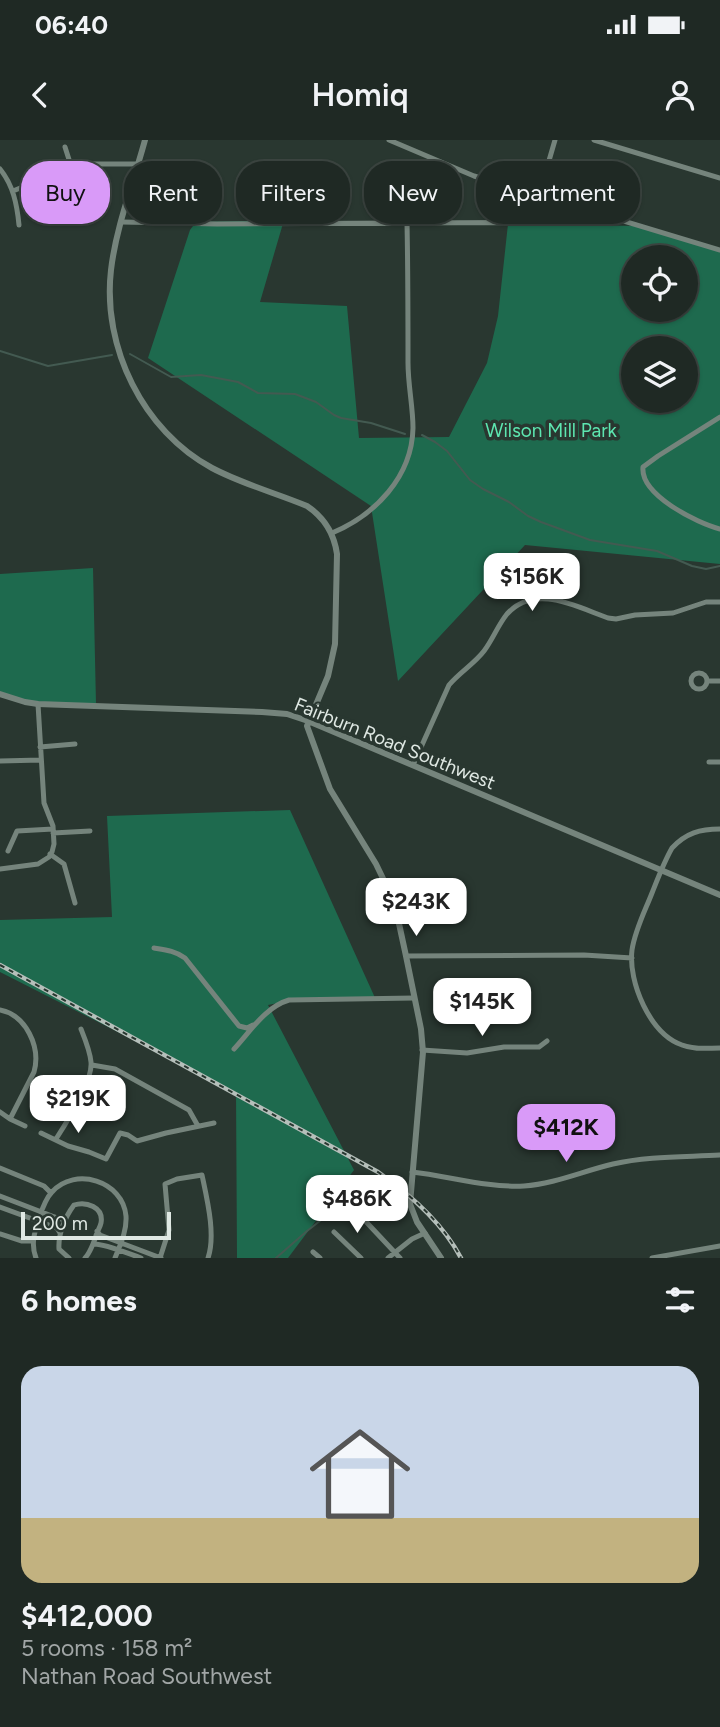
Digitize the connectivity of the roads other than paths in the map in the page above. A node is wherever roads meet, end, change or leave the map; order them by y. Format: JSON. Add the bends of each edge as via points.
{"nodes":[{"id":1,"x":145,"y":140,"type":"edge"},
{"id":2,"x":389,"y":140,"type":"edge"},
{"id":3,"x":555,"y":140,"type":"edge"},
{"id":4,"x":594,"y":140,"type":"edge"},
{"id":5,"x":616,"y":143,"type":"edge"},
{"id":6,"x":65,"y":147,"type":"dead end"},
{"id":7,"x":69,"y":161,"type":"edge"},
{"id":8,"x":139,"y":161,"type":"edge"},
{"id":9,"x":549,"y":161,"type":"edge"},
{"id":10,"x":0,"y":169,"type":"edge"},
{"id":11,"x":476,"y":176,"type":"edge"},
{"id":12,"x":720,"y":178,"type":"edge"},
{"id":13,"x":21,"y":188,"type":"edge"},
{"id":14,"x":13,"y":191,"type":"junction"},
{"id":15,"x":124,"y":215,"type":"edge"},
{"id":16,"x":122,"y":222,"type":"junction"},
{"id":17,"x":364,"y":223,"type":"edge"},
{"id":18,"x":407,"y":224,"type":"edge"},
{"id":19,"x":634,"y":224,"type":"edge"},
{"id":20,"x":19,"y":225,"type":"dead end"},
{"id":21,"x":720,"y":250,"type":"edge"},
{"id":22,"x":720,"y":417,"type":"edge"},
{"id":23,"x":720,"y":529,"type":"edge"},
{"id":24,"x":332,"y":533,"type":"junction"},
{"id":25,"x":720,"y":602,"type":"edge"},
{"id":26,"x":706,"y":681,"type":"dead end"},
{"id":27,"x":720,"y":681,"type":"edge"},
{"id":28,"x":0,"y":694,"type":"edge"},
{"id":29,"x":38,"y":704,"type":"junction"},
{"id":30,"x":308,"y":721,"type":"junction"},
{"id":31,"x":75,"y":744,"type":"dead end"},
{"id":32,"x":40,"y":747,"type":"junction"},
{"id":33,"x":41,"y":760,"type":"junction"},
{"id":34,"x":0,"y":761,"type":"edge"},
{"id":35,"x":709,"y":762,"type":"dead end"},
{"id":36,"x":720,"y":762,"type":"edge"},
{"id":37,"x":413,"y":765,"type":"junction"},
{"id":38,"x":720,"y":829,"type":"edge"},
{"id":39,"x":53,"y":831,"type":"junction"},
{"id":40,"x":90,"y":831,"type":"dead end"},
{"id":41,"x":8,"y":851,"type":"dead end"},
{"id":42,"x":50,"y":855,"type":"junction"},
{"id":43,"x":0,"y":869,"type":"edge"},
{"id":44,"x":662,"y":870,"type":"junction"},
{"id":45,"x":720,"y":895,"type":"edge"},
{"id":46,"x":75,"y":903,"type":"dead end"},
{"id":47,"x":154,"y":948,"type":"dead end"},
{"id":48,"x":406,"y":956,"type":"junction"},
{"id":49,"x":632,"y":958,"type":"junction"},
{"id":50,"x":414,"y":998,"type":"junction"},
{"id":51,"x":0,"y":1010,"type":"edge"},
{"id":52,"x":256,"y":1024,"type":"junction"},
{"id":53,"x":81,"y":1029,"type":"dead end"},
{"id":54,"x":547,"y":1041,"type":"dead end"},
{"id":55,"x":720,"y":1048,"type":"edge"},
{"id":56,"x":234,"y":1049,"type":"dead end"},
{"id":57,"x":422,"y":1049,"type":"junction"},
{"id":58,"x":92,"y":1065,"type":"junction"},
{"id":59,"x":0,"y":1112,"type":"edge"},
{"id":60,"x":10,"y":1119,"type":"junction"},
{"id":61,"x":214,"y":1123,"type":"dead end"},
{"id":62,"x":25,"y":1126,"type":"dead end"},
{"id":63,"x":198,"y":1126,"type":"junction"},
{"id":64,"x":41,"y":1133,"type":"dead end"},
{"id":65,"x":56,"y":1139,"type":"junction"},
{"id":66,"x":720,"y":1155,"type":"edge"},
{"id":67,"x":0,"y":1168,"type":"edge"},
{"id":68,"x":412,"y":1172,"type":"junction"},
{"id":69,"x":51,"y":1193,"type":"junction"},
{"id":70,"x":0,"y":1196,"type":"edge"},
{"id":71,"x":0,"y":1207,"type":"edge"},
{"id":72,"x":355,"y":1210,"type":"dead end"},
{"id":73,"x":41,"y":1212,"type":"junction"},
{"id":74,"x":66,"y":1218,"type":"junction"},
{"id":75,"x":38,"y":1221,"type":"junction"},
{"id":76,"x":97,"y":1231,"type":"junction"},
{"id":77,"x":334,"y":1232,"type":"dead end"},
{"id":78,"x":60,"y":1233,"type":"junction"},
{"id":79,"x":425,"y":1233,"type":"junction"},
{"id":80,"x":0,"y":1234,"type":"edge"},
{"id":81,"x":33,"y":1241,"type":"junction"},
{"id":82,"x":120,"y":1242,"type":"junction"},
{"id":83,"x":93,"y":1244,"type":"junction"},
{"id":84,"x":720,"y":1246,"type":"edge"},
{"id":85,"x":118,"y":1251,"type":"junction"},
{"id":86,"x":313,"y":1252,"type":"dead end"},
{"id":87,"x":396,"y":1252,"type":"junction"},
{"id":88,"x":36,"y":1258,"type":"edge"},
{"id":89,"x":69,"y":1258,"type":"edge"},
{"id":90,"x":85,"y":1258,"type":"edge"},
{"id":91,"x":115,"y":1258,"type":"edge"},
{"id":92,"x":141,"y":1258,"type":"edge"},
{"id":93,"x":160,"y":1258,"type":"edge"},
{"id":94,"x":208,"y":1258,"type":"edge"},
{"id":95,"x":320,"y":1258,"type":"edge"},
{"id":96,"x":361,"y":1258,"type":"edge"},
{"id":97,"x":388,"y":1258,"type":"edge"},
{"id":98,"x":400,"y":1258,"type":"edge"},
{"id":99,"x":442,"y":1258,"type":"edge"},
{"id":100,"x":652,"y":1258,"type":"edge"}],
"edges":[{"from":1,"to":8,"type":"street"},
{"from":2,"to":11,"type":"street"},
{"from":3,"to":9,"type":"street"},
{"from":4,"to":5,"type":"street"},
{"from":5,"to":12,"type":"street"},
{"from":6,"to":7,"type":"street"},
{"from":10,"to":14,"type":"street"},
{"from":13,"to":14,"type":"street"},
{"from":14,"to":20,"type":"street"},
{"from":15,"to":16,"type":"street"},
{"from":16,"to":17,"type":"street"},
{"from":16,"to":24,"type":"street","via":[[111,270],[111,314],[124,366],[144,404],[198,460],[307,506],[322,517]]},
{"from":18,"to":24,"type":"street","via":[[410,450],[401,475],[385,497]]},
{"from":19,"to":21,"type":"street"},
{"from":22,"to":23,"type":"street","via":[[658,456],[643,467],[642,474],[651,491],[669,505]]},
{"from":24,"to":30,"type":"street","via":[[337,554],[335,644],[328,676]]},
{"from":25,"to":37,"type":"street","via":[[616,619],[550,598],[521,603],[505,617],[481,654],[449,685]]},
{"from":26,"to":27,"type":"street"},
{"from":28,"to":29,"type":"street","name":"Fairburn Road Southwest"},
{"from":29,"to":30,"type":"street","name":"Fairburn Road Southwest","via":[[262,712]]},
{"from":29,"to":32,"type":"street"},
{"from":30,"to":37,"type":"street","name":"Fairburn Road Southwest"},
{"from":30,"to":48,"type":"street","via":[[308,733],[330,789],[389,891]]},
{"from":31,"to":32,"type":"street"},
{"from":32,"to":33,"type":"street"},
{"from":33,"to":34,"type":"street"},
{"from":33,"to":39,"type":"street","via":[[44,803]]},
{"from":35,"to":36,"type":"street"},
{"from":37,"to":44,"type":"street","name":"Fairburn Road Southwest"},
{"from":38,"to":44,"type":"street","via":[[687,835],[672,848]]},
{"from":39,"to":40,"type":"street"},
{"from":39,"to":41,"type":"street","via":[[17,831]]},
{"from":39,"to":42,"type":"street"},
{"from":42,"to":43,"type":"street","via":[[38,864]]},
{"from":42,"to":46,"type":"street","via":[[64,864]]},
{"from":44,"to":45,"type":"street","name":"Fairburn Road Southwest"},
{"from":44,"to":49,"type":"street","via":[[635,937]]},
{"from":47,"to":52,"type":"street","via":[[185,958],[239,1026]]},
{"from":48,"to":49,"type":"street"},
{"from":48,"to":50,"type":"street"},
{"from":49,"to":55,"type":"street","via":[[644,1006],[664,1035],[682,1046]]},
{"from":50,"to":52,"type":"street","via":[[289,1000]]},
{"from":50,"to":57,"type":"street"},
{"from":51,"to":60,"type":"street","via":[[24,1026],[36,1053],[34,1072]]},
{"from":52,"to":56,"type":"street"},
{"from":53,"to":58,"type":"street"},
{"from":54,"to":57,"type":"street","via":[[539,1047],[467,1053]]},
{"from":57,"to":68,"type":"street"},
{"from":58,"to":63,"type":"street","via":[[115,1069],[189,1110]]},
{"from":58,"to":65,"type":"street","via":[[84,1090]]},
{"from":59,"to":60,"type":"street"},
{"from":60,"to":62,"type":"street"},
{"from":61,"to":63,"type":"street"},
{"from":63,"to":65,"type":"street","via":[[137,1142],[120,1133],[106,1159]]},
{"from":64,"to":65,"type":"street"},
{"from":66,"to":68,"type":"street","via":[[636,1160],[524,1186]]},
{"from":67,"to":69,"type":"street"},
{"from":68,"to":79,"type":"street","via":[[410,1204]]},
{"from":69,"to":73,"type":"street"},
{"from":69,"to":82,"type":"street","via":[[78,1178],[110,1187],[126,1214]]},
{"from":70,"to":73,"type":"street"},
{"from":71,"to":75,"type":"street"},
{"from":72,"to":87,"type":"street"},
{"from":73,"to":74,"type":"street"},
{"from":73,"to":75,"type":"street"},
{"from":74,"to":76,"type":"street","via":[[74,1205],[90,1205],[101,1216]]},
{"from":74,"to":78,"type":"street"},
{"from":75,"to":78,"type":"street"},
{"from":75,"to":81,"type":"street"},
{"from":76,"to":82,"type":"street"},
{"from":76,"to":83,"type":"street"},
{"from":77,"to":96,"type":"street"},
{"from":78,"to":89,"type":"street","via":[[59,1249]]},
{"from":79,"to":87,"type":"street"},
{"from":79,"to":99,"type":"street"},
{"from":80,"to":81,"type":"street"},
{"from":81,"to":88,"type":"street"},
{"from":82,"to":85,"type":"street"},
{"from":82,"to":93,"type":"street"},
{"from":83,"to":85,"type":"street"},
{"from":83,"to":90,"type":"street"},
{"from":84,"to":100,"type":"street"},
{"from":85,"to":91,"type":"street"},
{"from":85,"to":92,"type":"street"},
{"from":86,"to":95,"type":"street"},
{"from":87,"to":97,"type":"street"},
{"from":87,"to":98,"type":"street"},
{"from":93,"to":94,"type":"street","via":[[169,1230],[165,1184],[202,1175],[211,1242]]}]}
